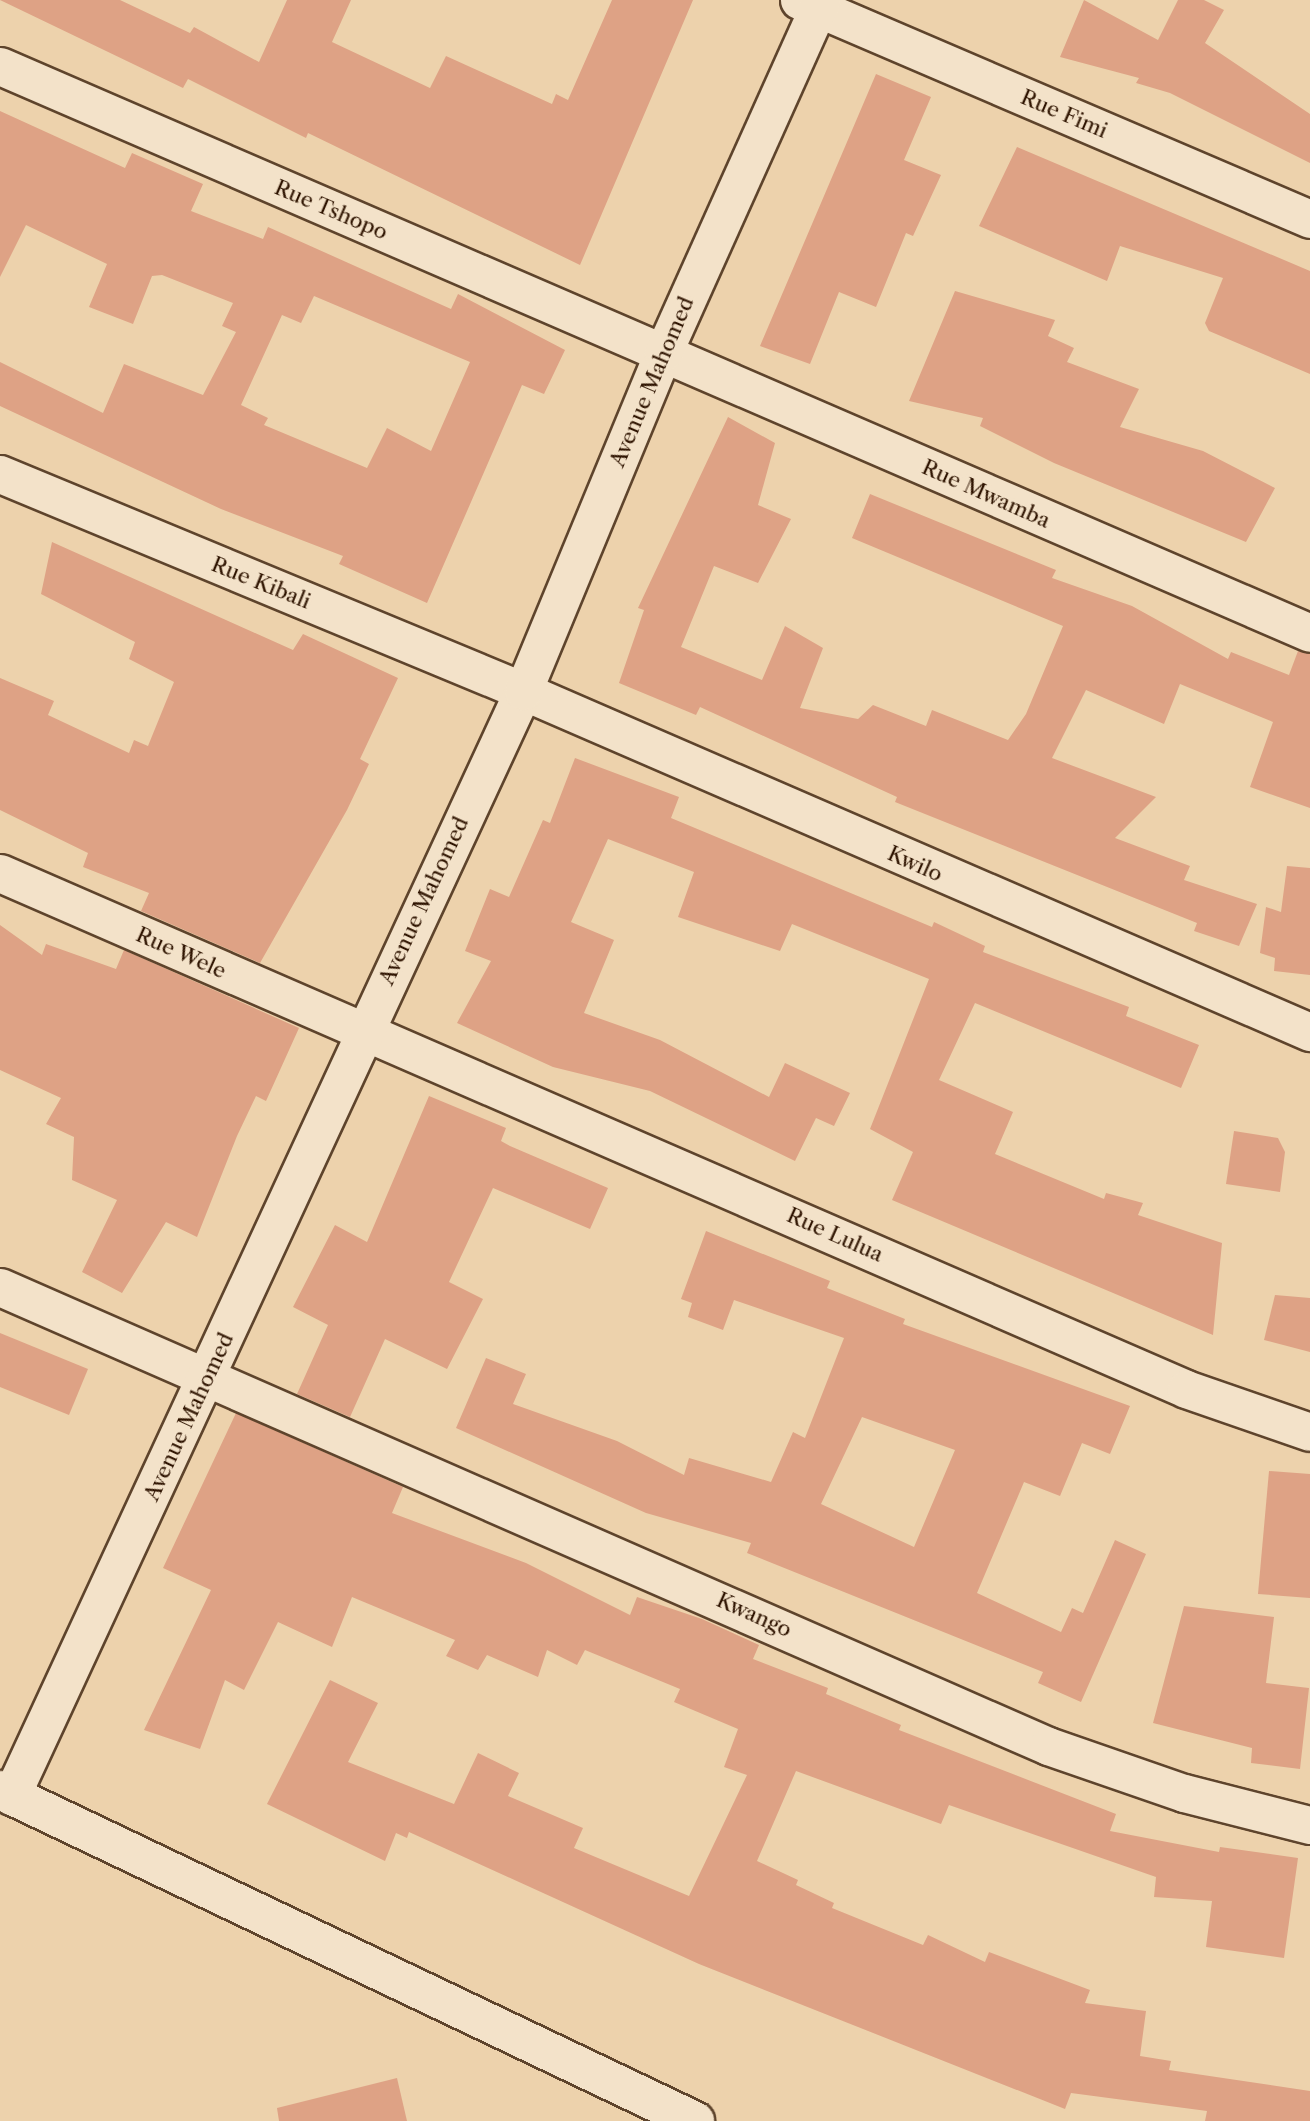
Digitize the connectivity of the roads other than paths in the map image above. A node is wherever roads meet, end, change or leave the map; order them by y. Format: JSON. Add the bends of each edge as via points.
{"nodes":[{"id":1,"x":813,"y":3,"type":"edge"},
{"id":2,"x":0,"y":66,"type":"edge"},
{"id":3,"x":1310,"y":219,"type":"edge"},
{"id":4,"x":663,"y":353,"type":"junction"},
{"id":5,"x":0,"y":474,"type":"edge"},
{"id":6,"x":1310,"y":633,"type":"edge"},
{"id":7,"x":523,"y":691,"type":"junction"},
{"id":8,"x":0,"y":873,"type":"edge"},
{"id":9,"x":1310,"y":1032,"type":"edge"},
{"id":10,"x":362,"y":1033,"type":"junction"},
{"id":11,"x":0,"y":1287,"type":"edge"},
{"id":12,"x":210,"y":1374,"type":"junction"},
{"id":13,"x":1310,"y":1432,"type":"edge"},
{"id":14,"x":6,"y":1793,"type":"edge"},
{"id":15,"x":1310,"y":1825,"type":"edge"},
{"id":16,"x":695,"y":2121,"type":"edge"}],
"edges":[{"from":1,"to":3,"type":"street","name":"Rue Fimi"},
{"from":1,"to":4,"type":"street","name":"Avenue Mahomed"},
{"from":2,"to":4,"type":"street","name":"Rue Tshopo"},
{"from":4,"to":6,"type":"street","name":"Rue Mwamba"},
{"from":4,"to":7,"type":"street","name":"Avenue Mahomed"},
{"from":5,"to":7,"type":"street","name":"Rue Kibali"},
{"from":7,"to":9,"type":"street","name":"Kwilo"},
{"from":7,"to":10,"type":"street","name":"Avenue Mahomed"},
{"from":8,"to":10,"type":"street","name":"Rue Wele"},
{"from":10,"to":12,"type":"street","name":"Avenue Mahomed"},
{"from":10,"to":13,"type":"street","name":"Rue Lulua","via":[[1186,1390]]},
{"from":11,"to":12,"type":"street","name":"Kwango"},
{"from":12,"to":14,"type":"street","name":"Avenue Mahomed"},
{"from":12,"to":15,"type":"street","name":"Kwango","via":[[1048,1746],[1184,1793]]},
{"from":14,"to":16,"type":"street"}]}
